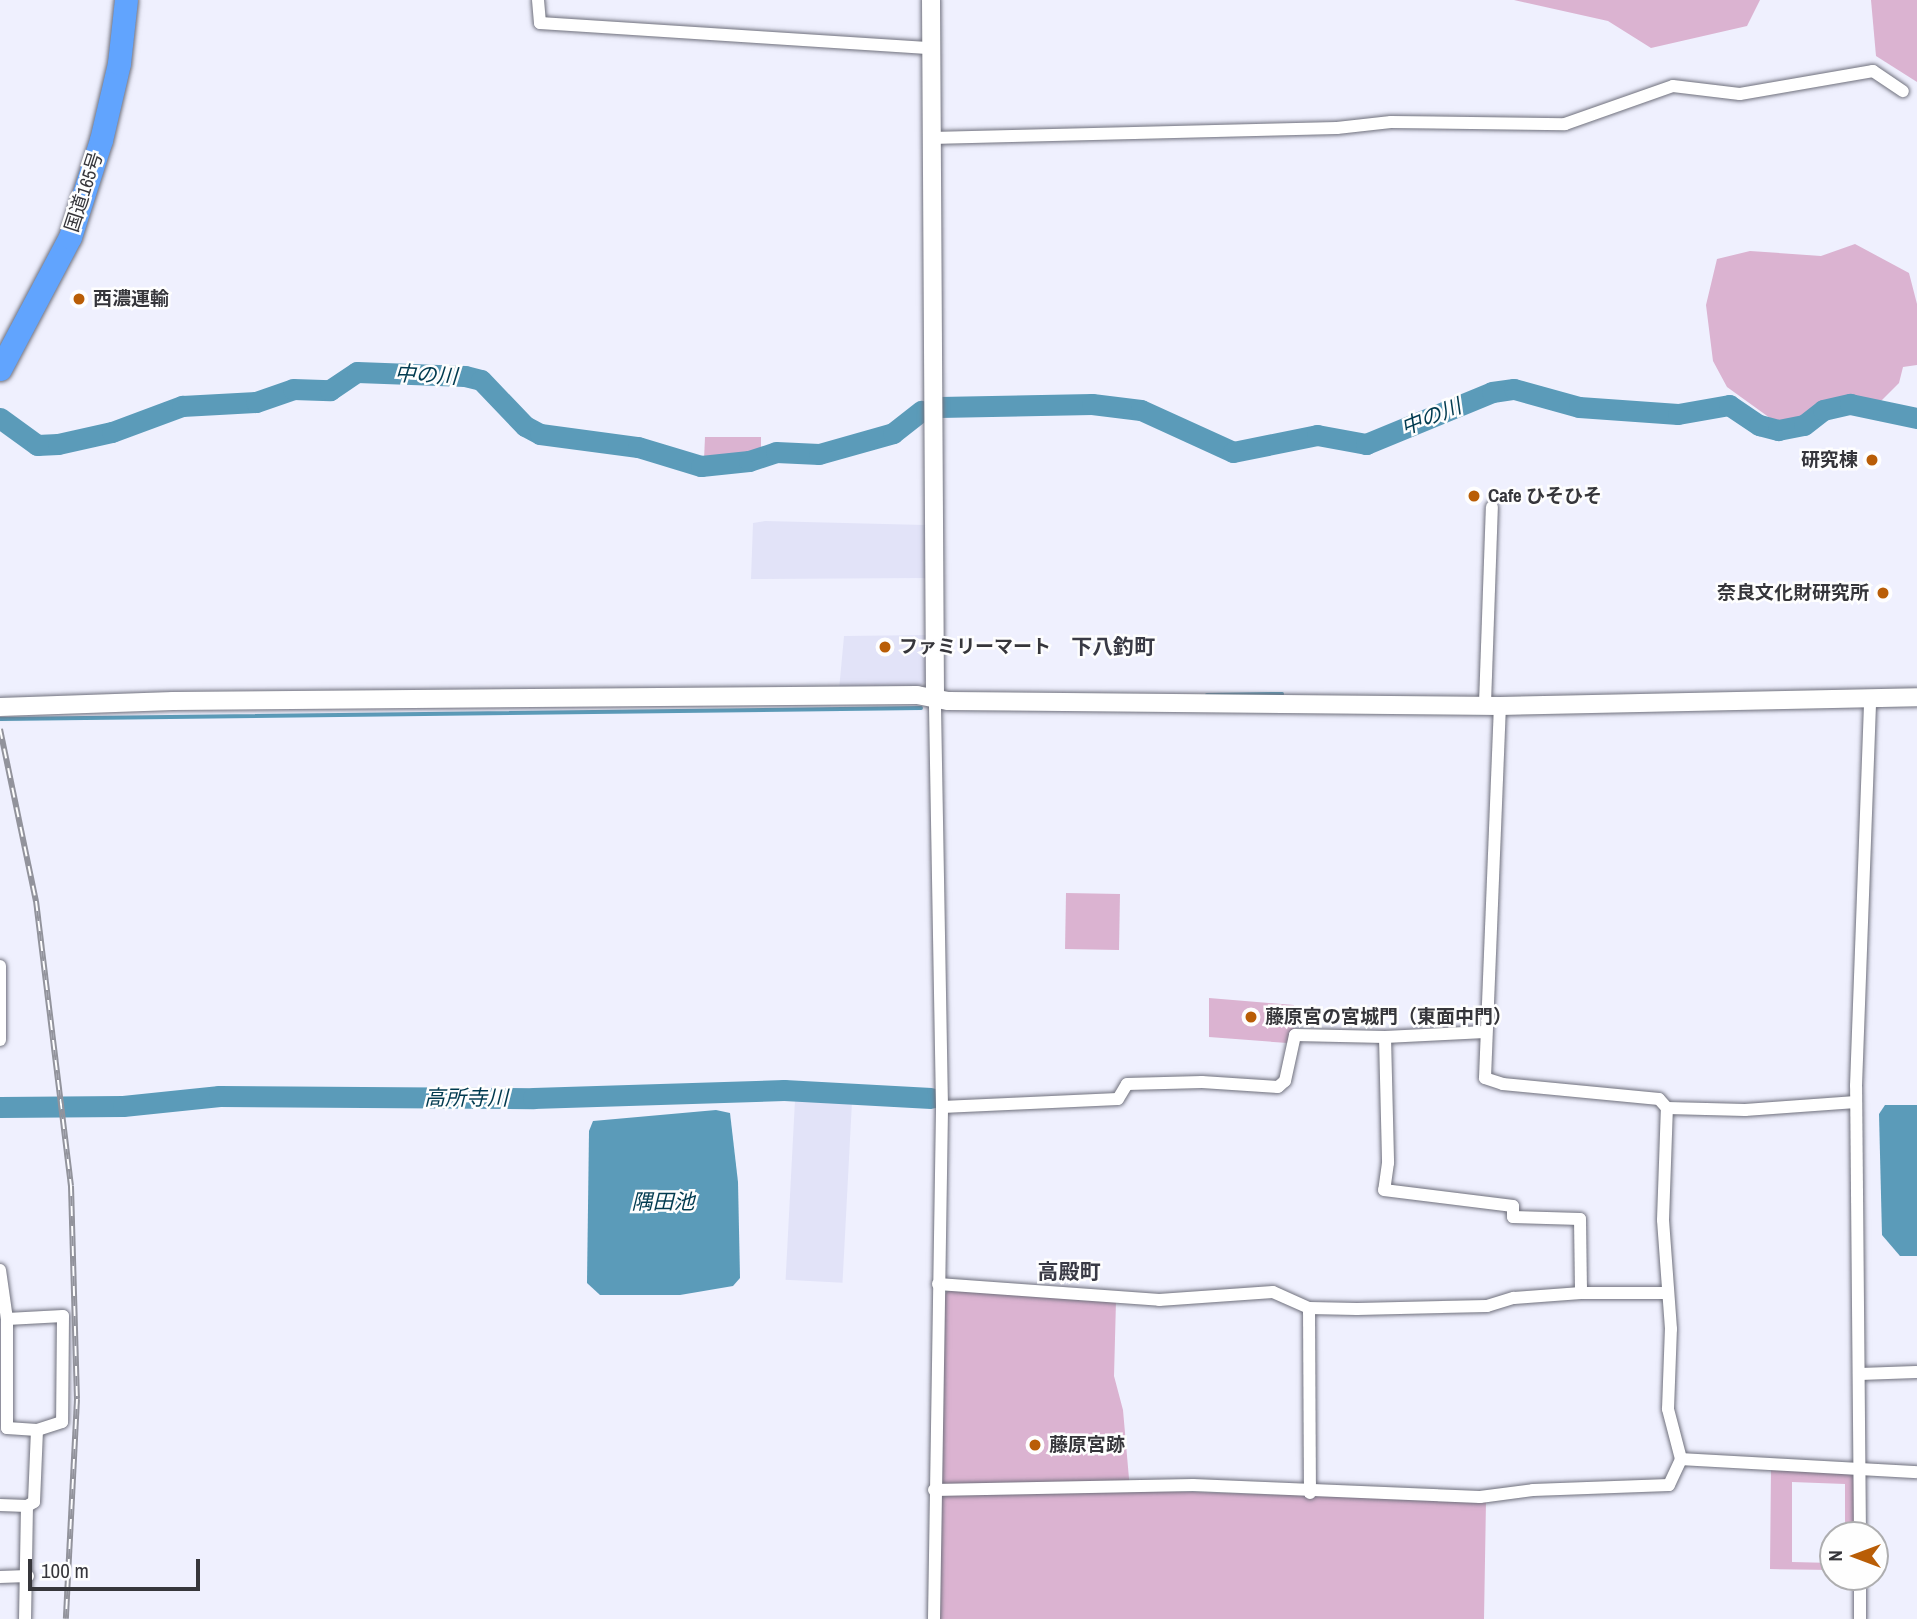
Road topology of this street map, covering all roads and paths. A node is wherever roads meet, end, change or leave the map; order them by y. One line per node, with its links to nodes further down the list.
1 (126, 0): 7 (highway, 国道165号)
2 (538, 0): 4 (street)
3 (930, 0): 4 (street)
4 (931, 48): 6 (street)
5 (1903, 91): 6 (street)
6 (931, 138): 11 (street)
7 (0, 369)
8 (1492, 507): 12 (street)
9 (1917, 697): 10 (street)
10 (1870, 698): 12 (street); 18 (street)
11 (935, 699): 12 (street); 13 (street); 19 (street)
12 (1492, 705): 15 (street)
13 (0, 707)
14 (0, 966): 17 (street)
15 (1485, 1032): 16 (street); 20 (street)
16 (1385, 1037): 19 (street); 23 (street)
17 (0, 1040)
18 (1856, 1102): 20 (street); 28 (street)
19 (942, 1107): 22 (street)
20 (1667, 1108): 24 (street)
21 (0, 1270): 26 (street)
22 (938, 1284): 25 (street); 33 (street)
23 (1581, 1293): 24 (street); 25 (street)
24 (1666, 1293): 30 (street)
25 (1309, 1308): 34 (street)
26 (7, 1320): 29 (street); 29 (street)
27 (1917, 1372): 28 (street)
28 (1859, 1374): 31 (street)
29 (37, 1430): 36 (street)
30 (1681, 1459): 31 (street); 34 (street)
31 (1860, 1471): 32 (street); 37 (street)
32 (1917, 1472)
33 (934, 1490): 34 (street); 42 (street)
34 (1310, 1493)
35 (0, 1505): 36 (street)
36 (27, 1506): 38 (street)
37 (1860, 1521)
38 (28, 1576): 39 (street); 41 (street)
39 (0, 1577)
40 (1860, 1591): 43 (street)
41 (25, 1619)
42 (934, 1619)
43 (1860, 1619)

